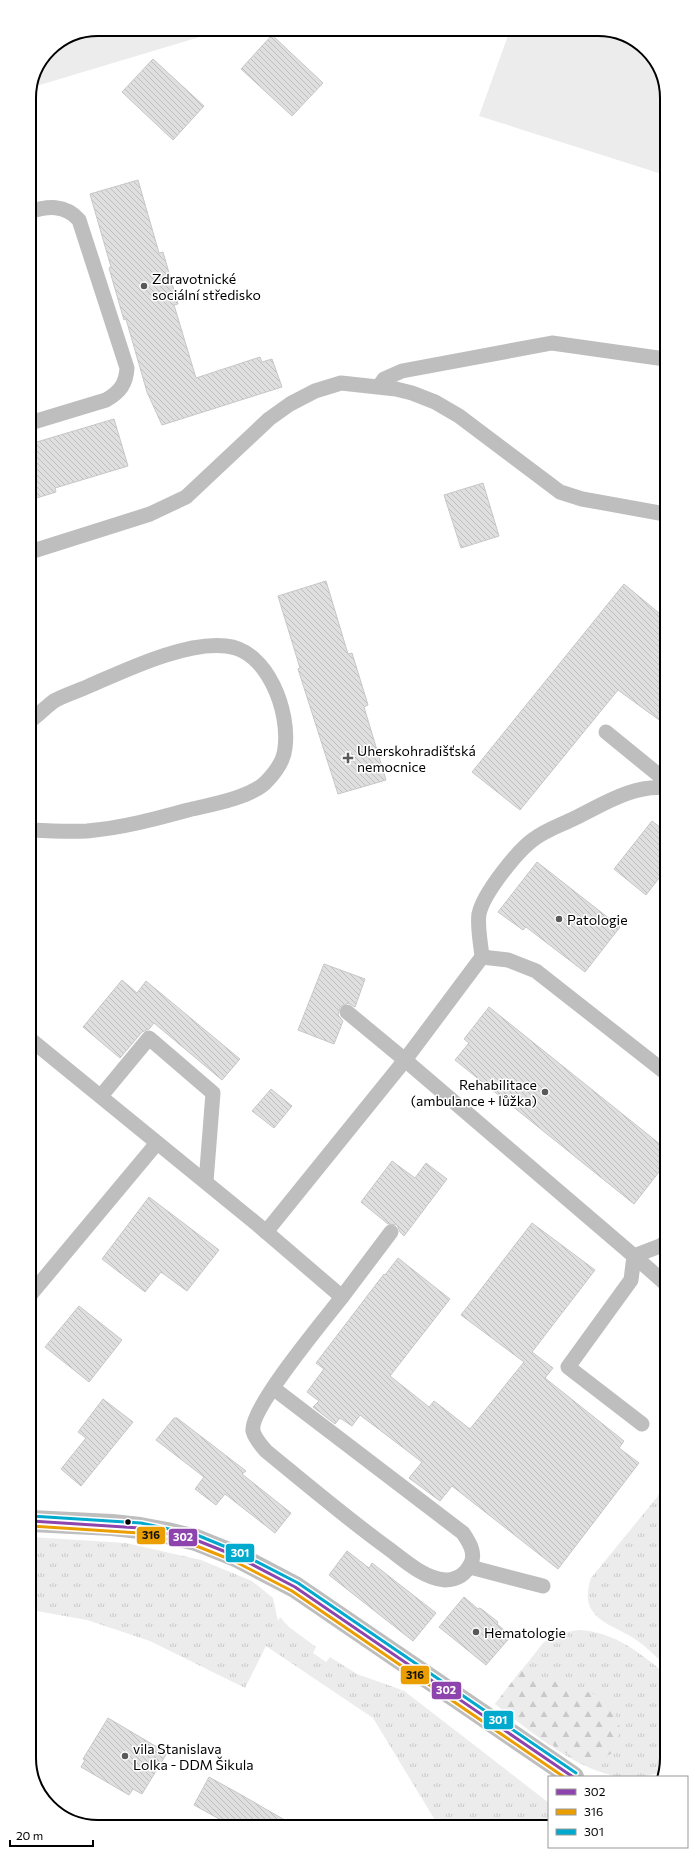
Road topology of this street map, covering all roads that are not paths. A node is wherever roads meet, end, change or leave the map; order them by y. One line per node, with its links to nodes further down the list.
1 (36, 210): 4 (lane)
2 (660, 358): 3 (lane)
3 (379, 386): 5 (lane); 6 (lane)
4 (36, 421)
5 (660, 513)
6 (36, 550)
7 (36, 716): 11 (lane)
8 (606, 732): 9 (lane)
9 (660, 776)
10 (660, 788): 12 (lane)
11 (36, 830)
12 (482, 957): 15 (lane); 16 (lane)
13 (347, 1012): 15 (lane)
14 (36, 1044): 17 (lane)
15 (405, 1060): 20 (lane); 23 (lane)
16 (660, 1068)
17 (101, 1096): 18 (lane); 19 (lane)
18 (157, 1143): 19 (lane); 25 (lane)
19 (206, 1182): 20 (lane)
20 (266, 1232): 26 (lane)
21 (391, 1232): 26 (lane)
22 (660, 1246): 23 (lane)
23 (634, 1256): 24 (lane); 28 (lane)
24 (660, 1279)
25 (36, 1288)
26 (342, 1297): 27 (lane)
27 (273, 1388): 30 (lane); 30 (lane)
28 (642, 1424)
29 (36, 1521): 32 (street)
30 (470, 1566): 31 (lane)
31 (543, 1586)
32 (572, 1776)

